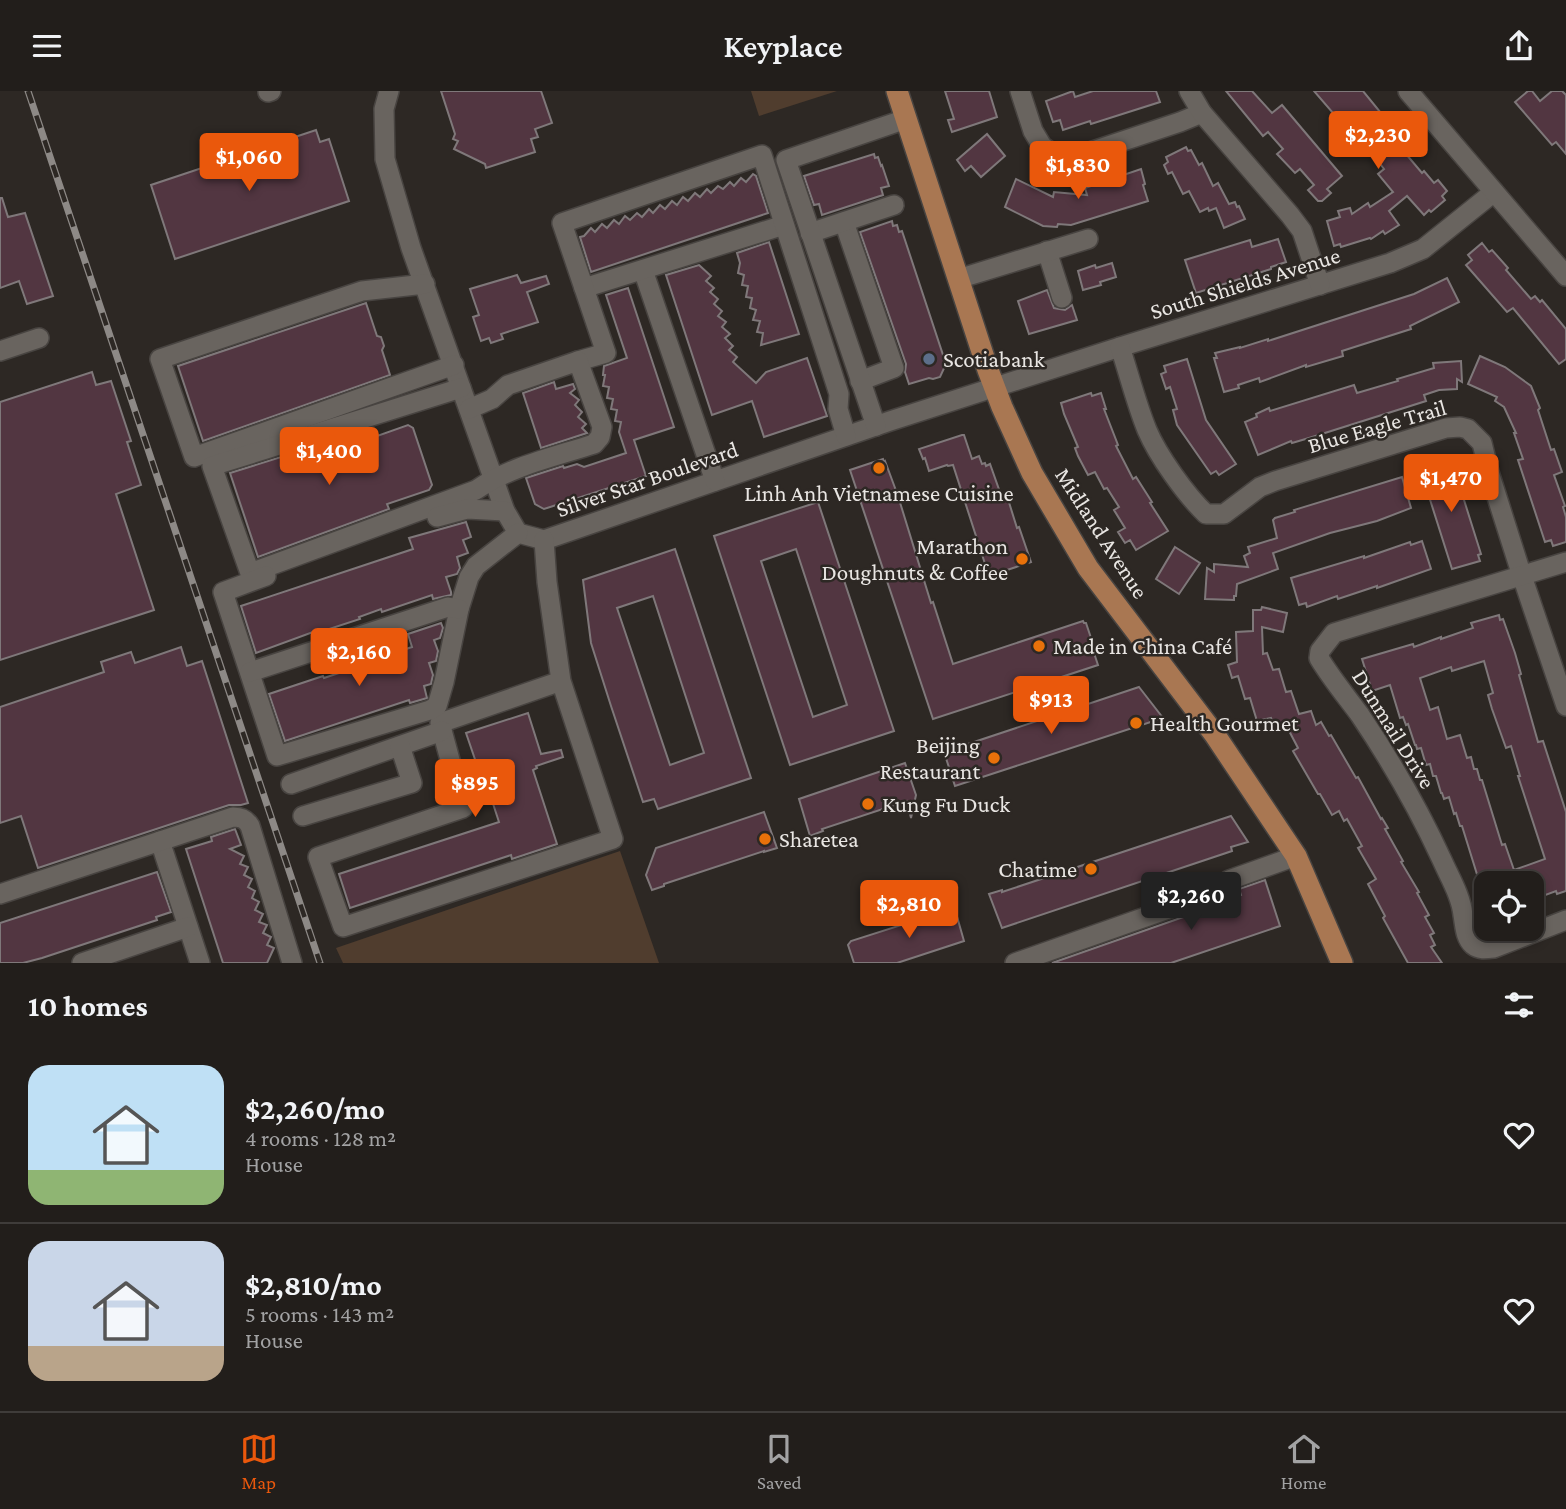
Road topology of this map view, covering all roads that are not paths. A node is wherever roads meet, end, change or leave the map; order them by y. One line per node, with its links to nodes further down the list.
1 (389, 91): 18 (street)
2 (897, 91): 7 (main road, Midland Avenue)
3 (1020, 91): 6 (street)
4 (1189, 91): 6 (street)
5 (1408, 91): 8 (street)
6 (1202, 113): 19 (street)
7 (906, 119): 12 (street); 17 (main road, Midland Avenue)
8 (1494, 192): 16 (street); 19 (street, South Shields Avenue)
9 (894, 205): 10 (street)
10 (844, 222): 12 (street); 27 (street)
11 (785, 225): 15 (street); 20 (street); 32 (street)
12 (810, 233): 27 (street)
13 (1088, 239): 14 (street)
14 (1047, 251): 17 (street); 21 (street)
15 (643, 270): 20 (street); 34 (street)
16 (1566, 276)
17 (958, 279): 29 (main road, Midland Avenue)
18 (425, 284): 26 (street); 26 (street)
19 (1320, 285): 23 (street, South Shields Avenue)
20 (584, 288): 25 (street)
21 (1062, 298)
22 (39, 338): 24 (street)
23 (1120, 347): 29 (street, South Shields Avenue); 39 (street, Blue Eagle Trail)
24 (0, 351)
25 (578, 361): 30 (street); 33 (street)
26 (454, 365): 28 (street)
27 (860, 381): 31 (street)
28 (461, 388): 30 (street); 33 (street)
29 (995, 388): 31 (street, Silver Star Boulevard); 49 (main road, Midland Avenue)
30 (469, 409): 33 (street)
31 (876, 426): 32 (street, Silver Star Boulevard)
32 (846, 436): 34 (street, Silver Star Boulevard)
33 (494, 478): 35 (street)
34 (715, 481): 37 (street, Silver Star Boulevard)
35 (505, 511): 36 (street); 41 (street)
36 (518, 533): 37 (street, Silver Star Boulevard); 40 (street)
37 (544, 540): 42 (street)
38 (1566, 562): 39 (street)
39 (1522, 576): 43 (street, Blue Eagle Trail); 51 (street, Dunmail Drive)
40 (459, 609): 41 (street); 41 (street)
41 (250, 672)
42 (561, 681): 44 (street); 44 (street)
43 (1566, 706)
44 (442, 731): 45 (street)
45 (401, 746): 46 (street); 47 (street)
46 (291, 784)
47 (303, 816)
48 (160, 841): 50 (street); 52 (street); 55 (street)
49 (1296, 856): 56 (street); 57 (main road, Midland Avenue)
50 (0, 894)
51 (1566, 920)
52 (188, 927): 53 (street); 54 (street)
53 (82, 963)
54 (200, 963)
55 (292, 963)
56 (1016, 963)
57 (1342, 963)

